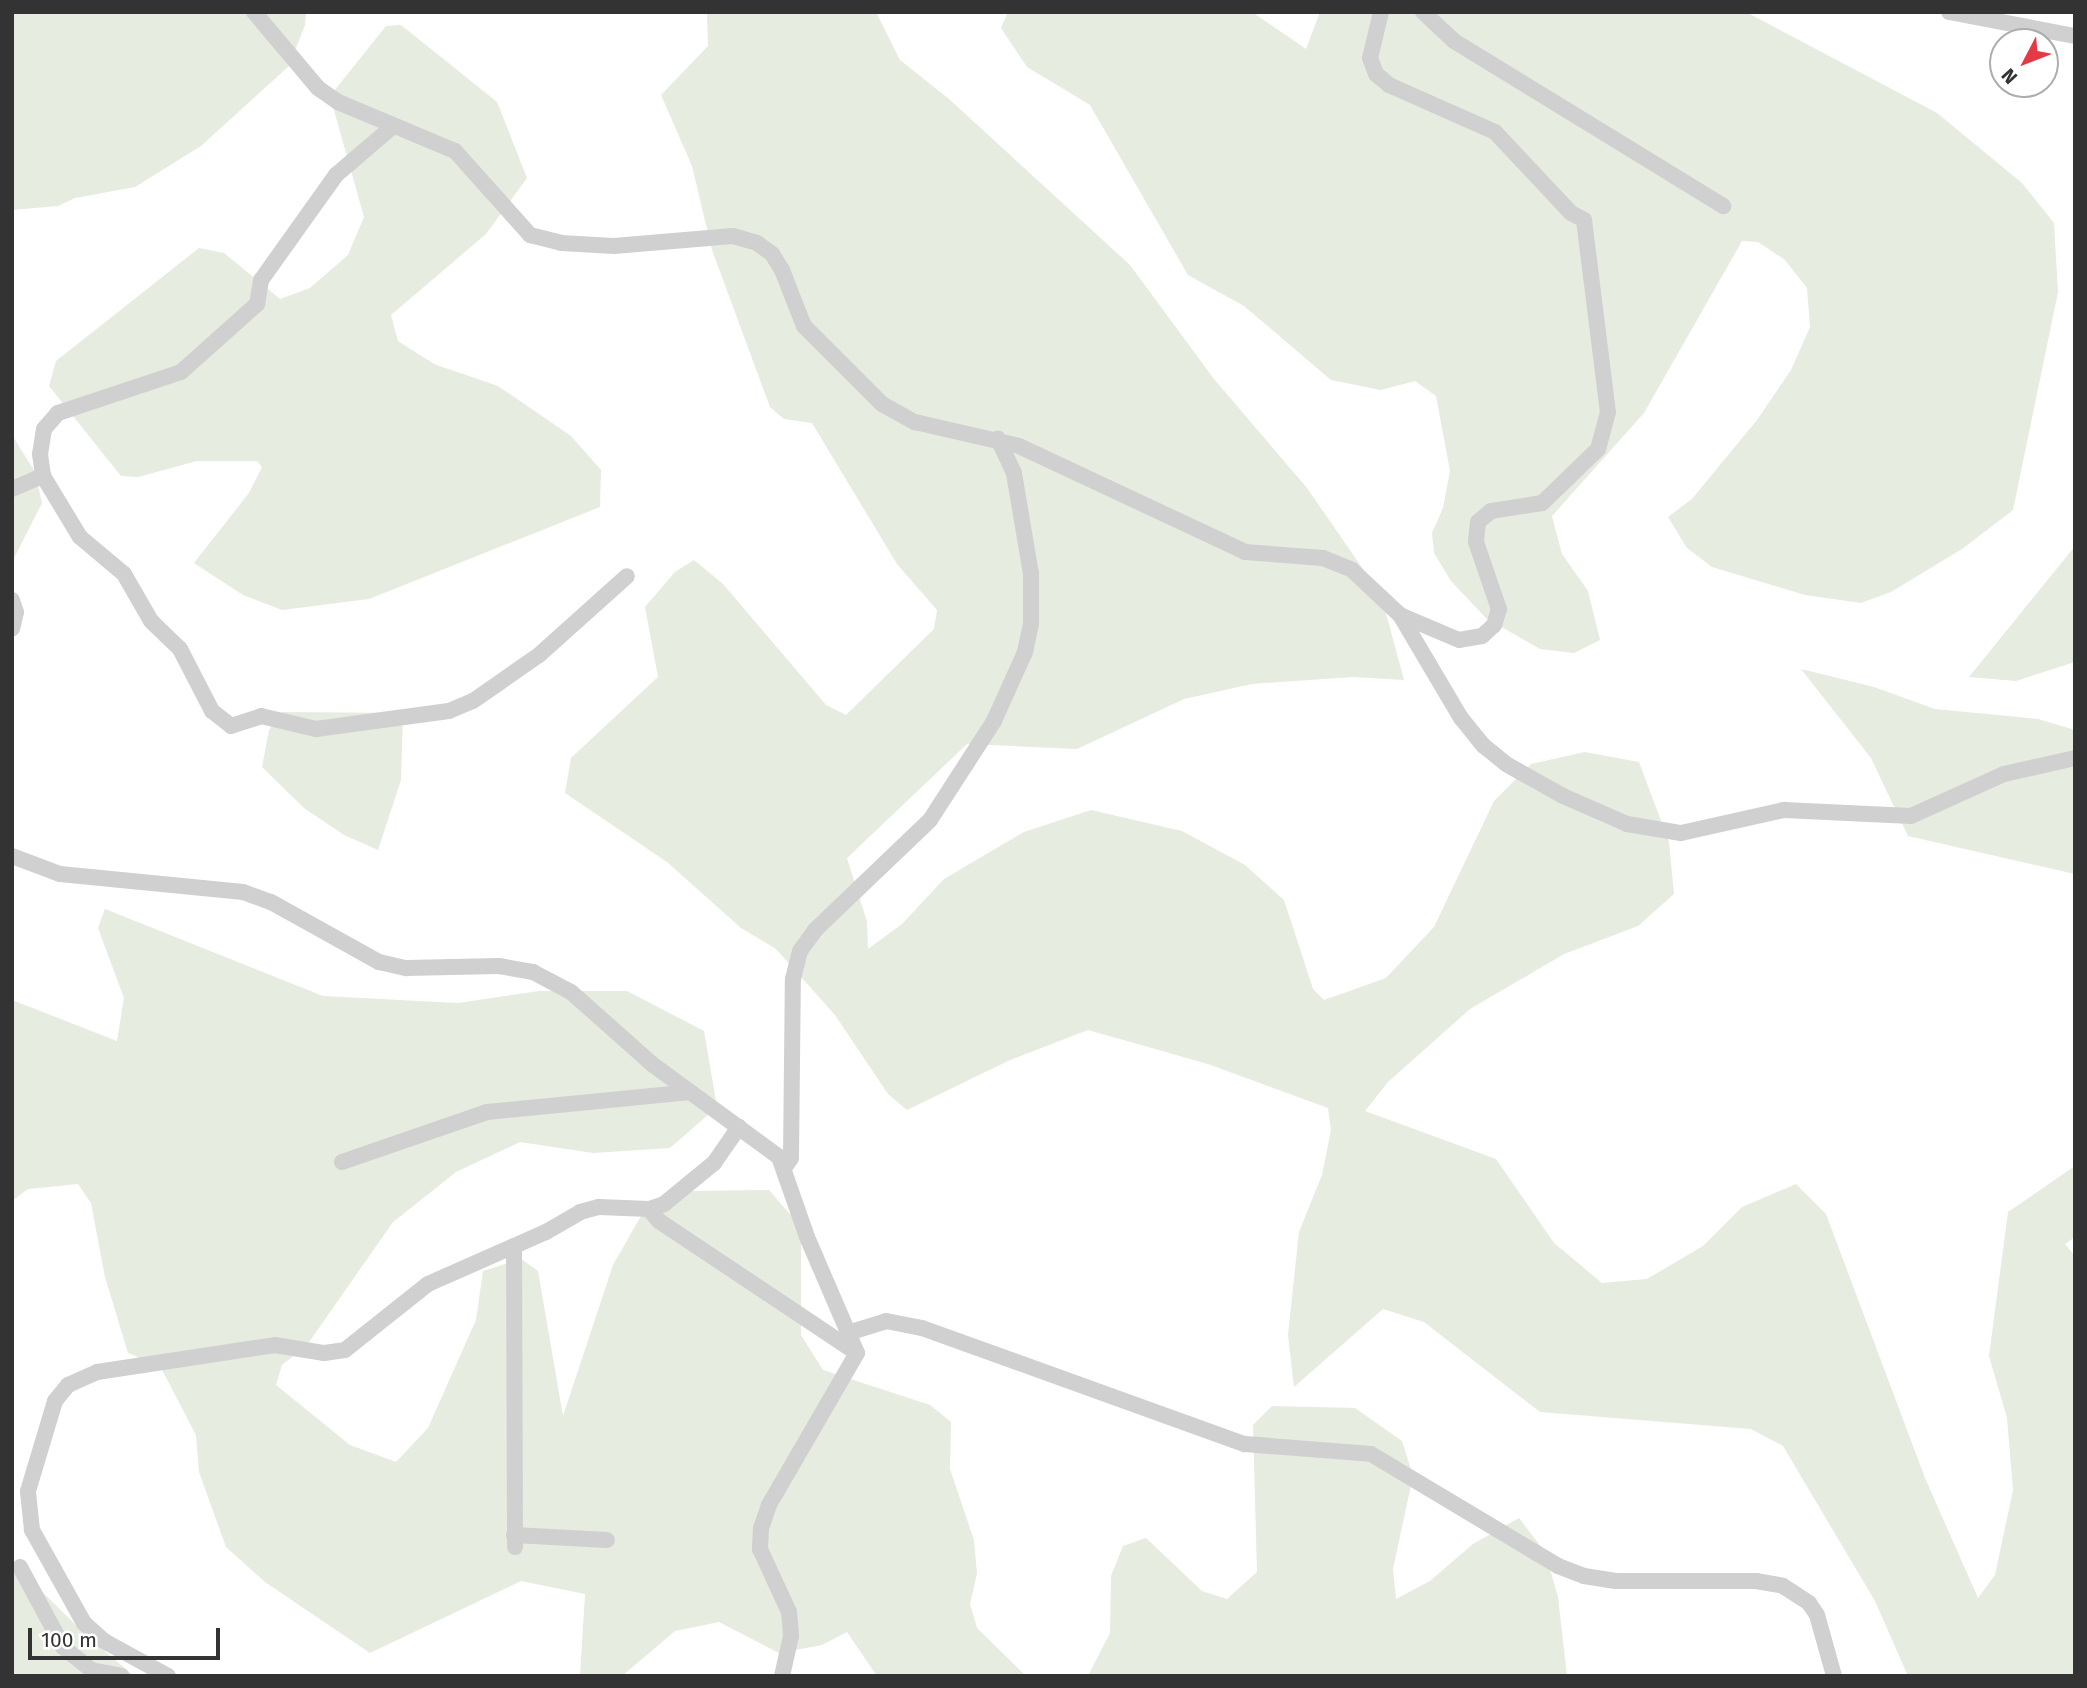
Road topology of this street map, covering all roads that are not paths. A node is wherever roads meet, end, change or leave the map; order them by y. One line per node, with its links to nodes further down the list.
1 (254, 12): 6 (street)
2 (1381, 12): 13 (street)
3 (1423, 12): 7 (street)
4 (1949, 12): 5 (street)
5 (2075, 36)
6 (393, 127): 8 (street); 9 (street)
7 (1723, 205)
8 (998, 439): 13 (street); 20 (street)
9 (43, 476): 10 (street); 11 (street)
10 (12, 489)
11 (627, 576)
12 (12, 600): 14 (street)
13 (1400, 615): 15 (street)
14 (12, 629)
15 (2075, 758)
16 (12, 856): 17 (street)
17 (690, 1091): 18 (street); 19 (street)
18 (739, 1127): 20 (street); 21 (street)
19 (342, 1163)
20 (785, 1167): 23 (street)
21 (649, 1209): 22 (street); 24 (street)
22 (514, 1246): 25 (street); 28 (street)
23 (851, 1332): 24 (street); 30 (street)
24 (857, 1353): 29 (street)
25 (607, 1540)
26 (20, 1567): 27 (street)
27 (121, 1676)
28 (168, 1676)
29 (782, 1676)
30 (1834, 1676)

